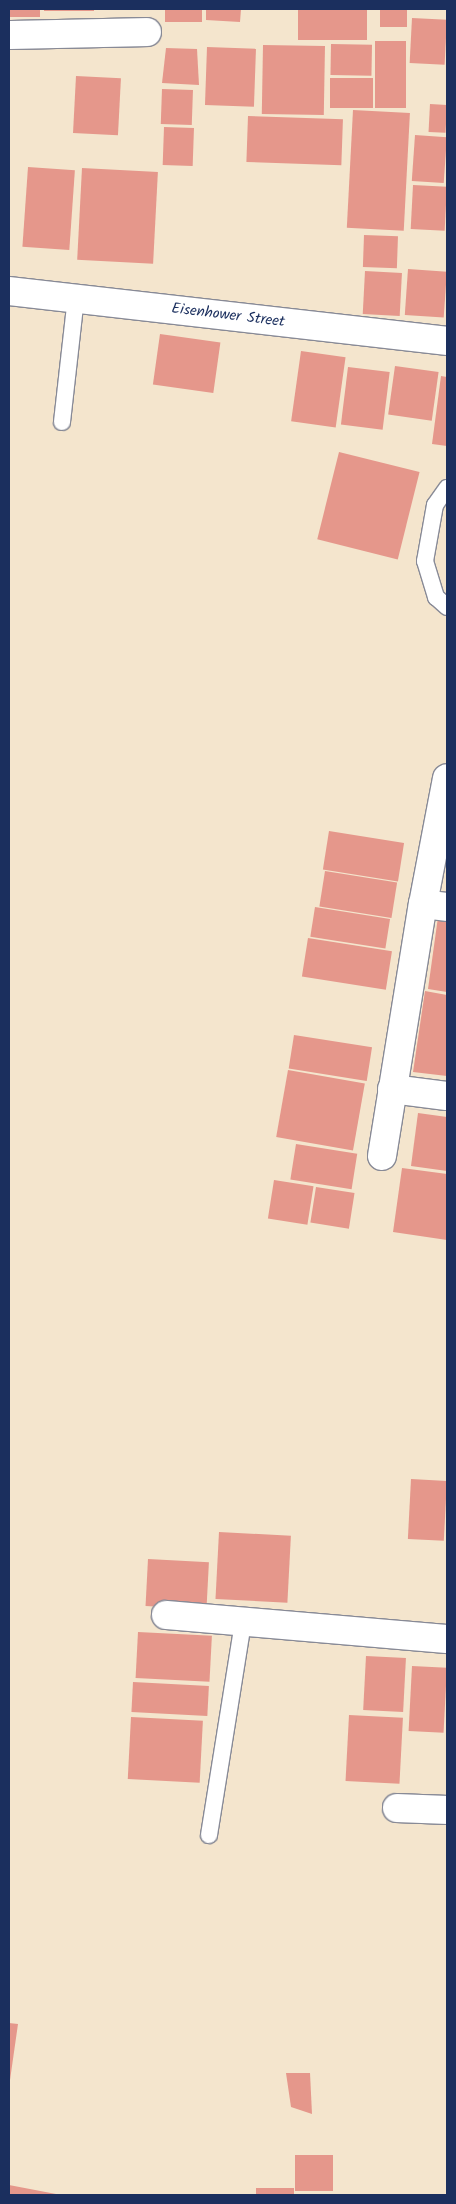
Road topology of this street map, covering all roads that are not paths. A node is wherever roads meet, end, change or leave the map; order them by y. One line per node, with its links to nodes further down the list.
1 (147, 32): 2 (street)
2 (9, 35)
3 (9, 291): 4 (street, Eisenhower Street)
4 (76, 298): 5 (street, Eisenhower Street); 6 (lane)
5 (447, 341)
6 (62, 422)
7 (447, 488): 8 (lane)
8 (447, 607)
9 (447, 778): 10 (street)
10 (435, 905): 11 (street)
11 (392, 1088): 12 (street); 13 (street)
12 (447, 1096)
13 (382, 1156)
14 (166, 1615): 15 (street)
15 (243, 1622): 16 (street); 19 (lane)
16 (447, 1639)
17 (397, 1808): 18 (street)
18 (447, 1810)
19 (209, 1835)

